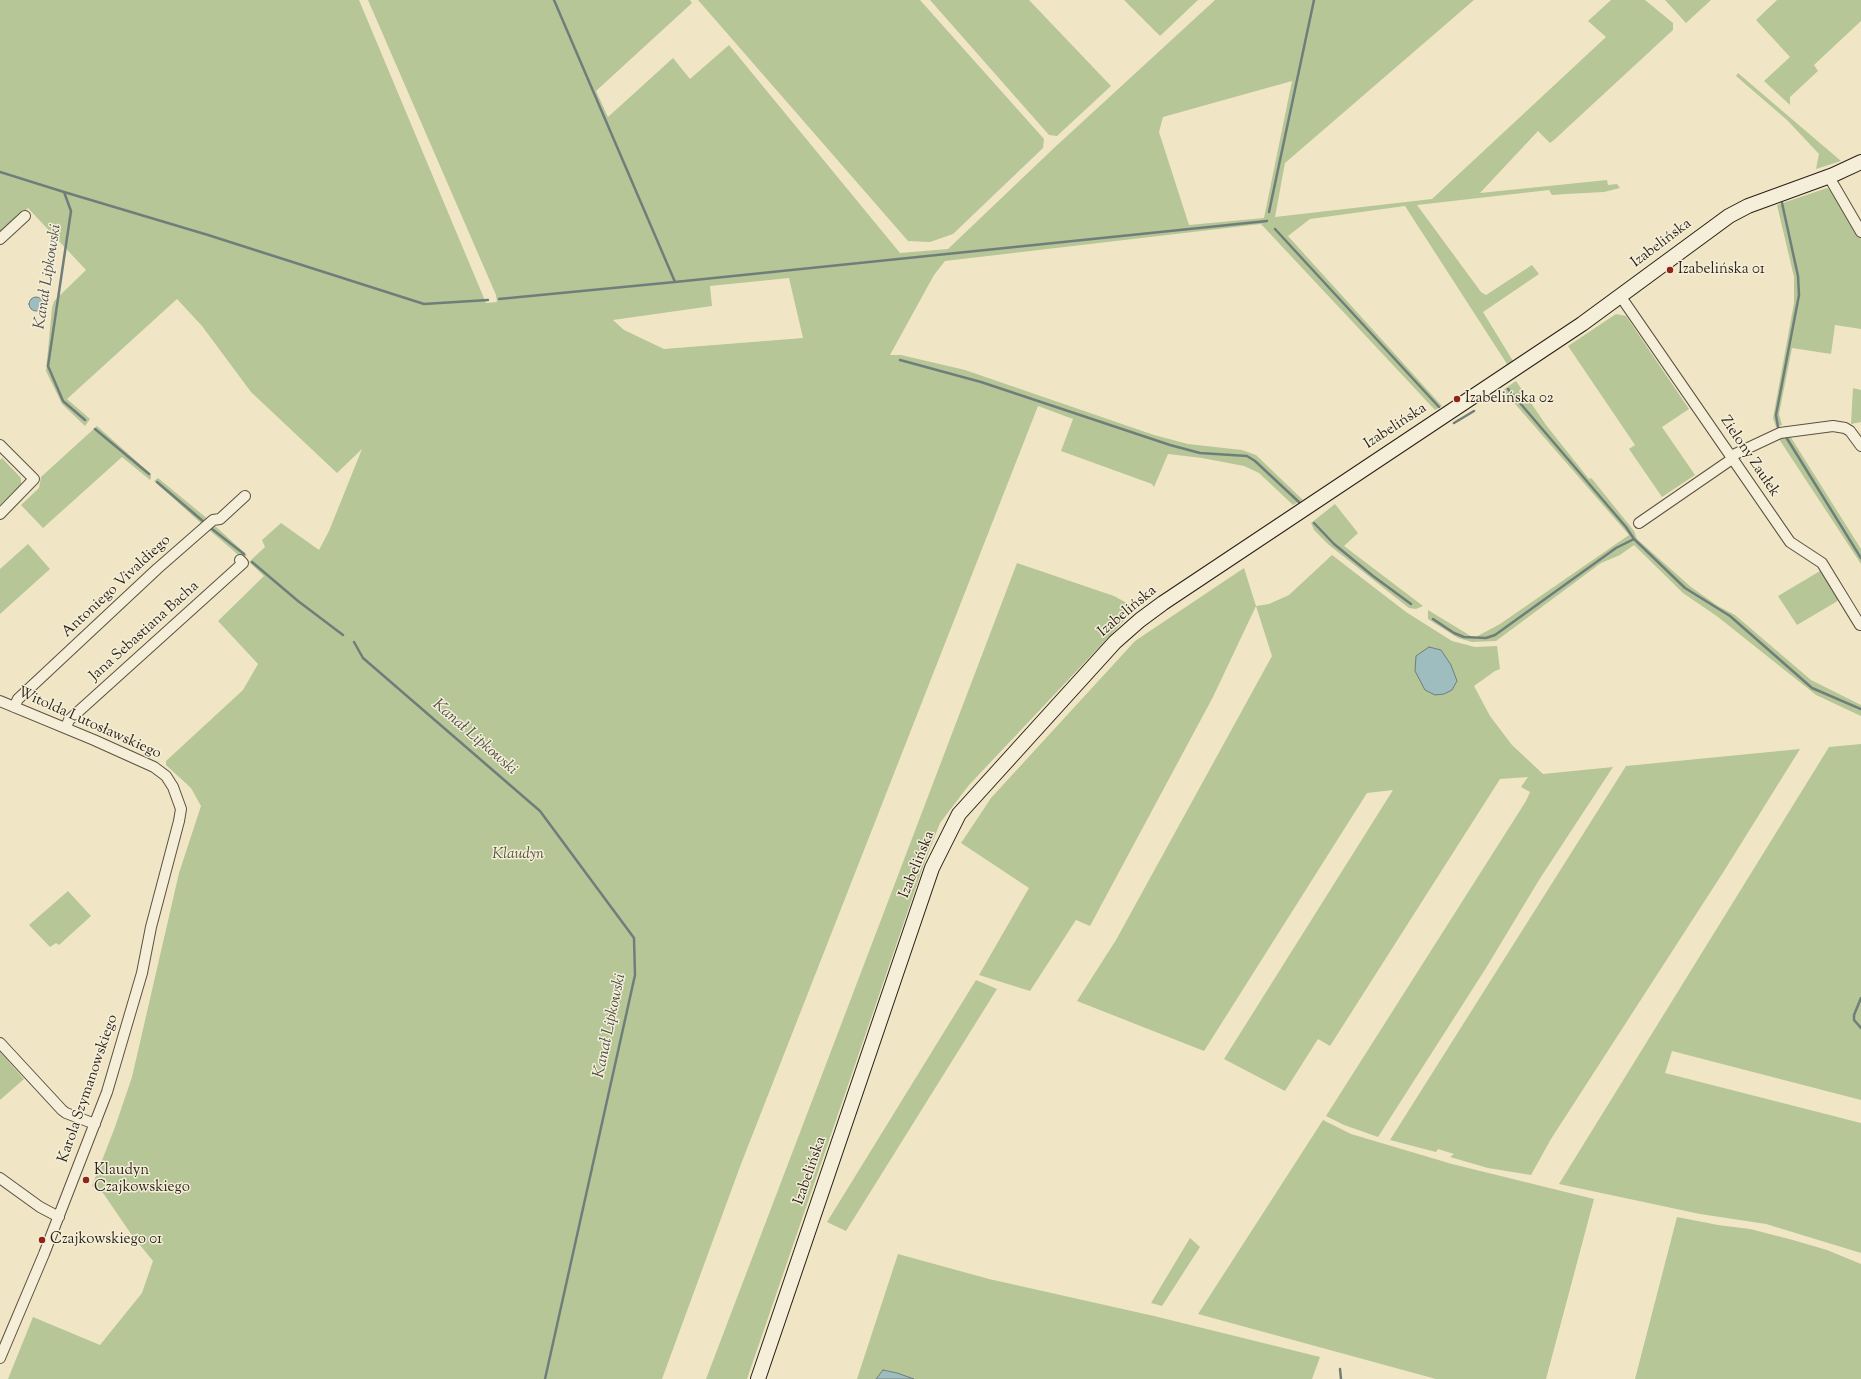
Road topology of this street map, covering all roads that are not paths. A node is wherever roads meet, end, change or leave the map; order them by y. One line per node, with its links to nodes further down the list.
1 (1861, 162): 2 (street, Izabelińska)
2 (1829, 177): 4 (street); 6 (street, Izabelińska)
3 (25, 216): 5 (street)
4 (1861, 232)
5 (0, 239)
6 (1621, 296): 9 (street, Zielony Zaułek); 24 (street, Izabelińska)
7 (0, 444): 11 (street)
8 (1861, 446): 9 (street)
9 (1731, 458): 12 (street); 14 (street, Zielony Zaułek)
10 (245, 496): 16 (street, Antoniego Vivaldiego)
11 (0, 514)
12 (1639, 523)
13 (240, 560): 17 (street, Jana Sebastiana Bacha)
14 (1860, 625)
15 (0, 701): 16 (street, Witolda Lutosławskiego)
16 (14, 707): 17 (street, Witolda Lutosławskiego)
17 (66, 727): 18 (street, Witolda Lutosławskiego)
18 (179, 820): 20 (street, Karola Szymanowskiego)
19 (0, 1043): 20 (street)
20 (94, 1124): 22 (street, Karola Szymanowskiego)
21 (0, 1178): 22 (street)
22 (58, 1217): 23 (street, Karola Szymanowskiego)
23 (0, 1358)
24 (758, 1379)

